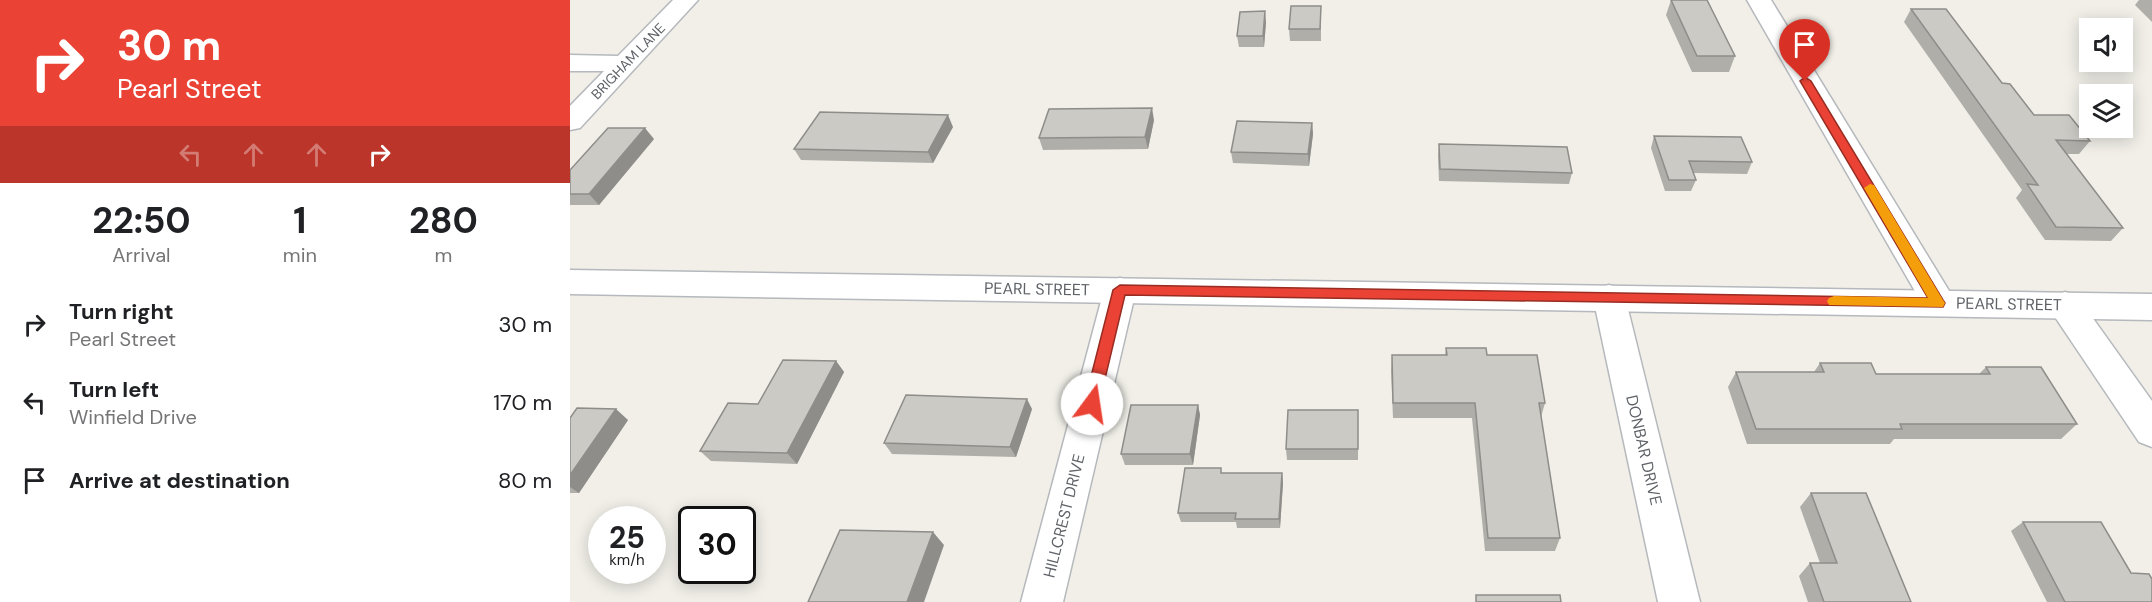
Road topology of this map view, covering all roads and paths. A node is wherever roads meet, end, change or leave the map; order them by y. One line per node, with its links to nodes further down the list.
1 (686, 0): 4 (street, BRIGHAM LANE)
2 (1759, 0): 9 (street)
3 (570, 63): 4 (street)
4 (627, 63): 5 (street, BRIGHAM LANE)
5 (570, 122)
6 (570, 282): 7 (street, PEARL STREET)
7 (1120, 290): 8 (street, PEARL STREET); 13 (street, HILLCREST DRIVE)
8 (1609, 297): 9 (street, PEARL STREET); 14 (street, DONBAR DRIVE)
9 (1939, 303): 10 (street, PEARL STREET)
10 (2065, 305): 11 (street, PEARL STREET); 12 (street)
11 (2152, 307)
12 (2152, 431)
13 (1042, 602)
14 (1679, 602)

